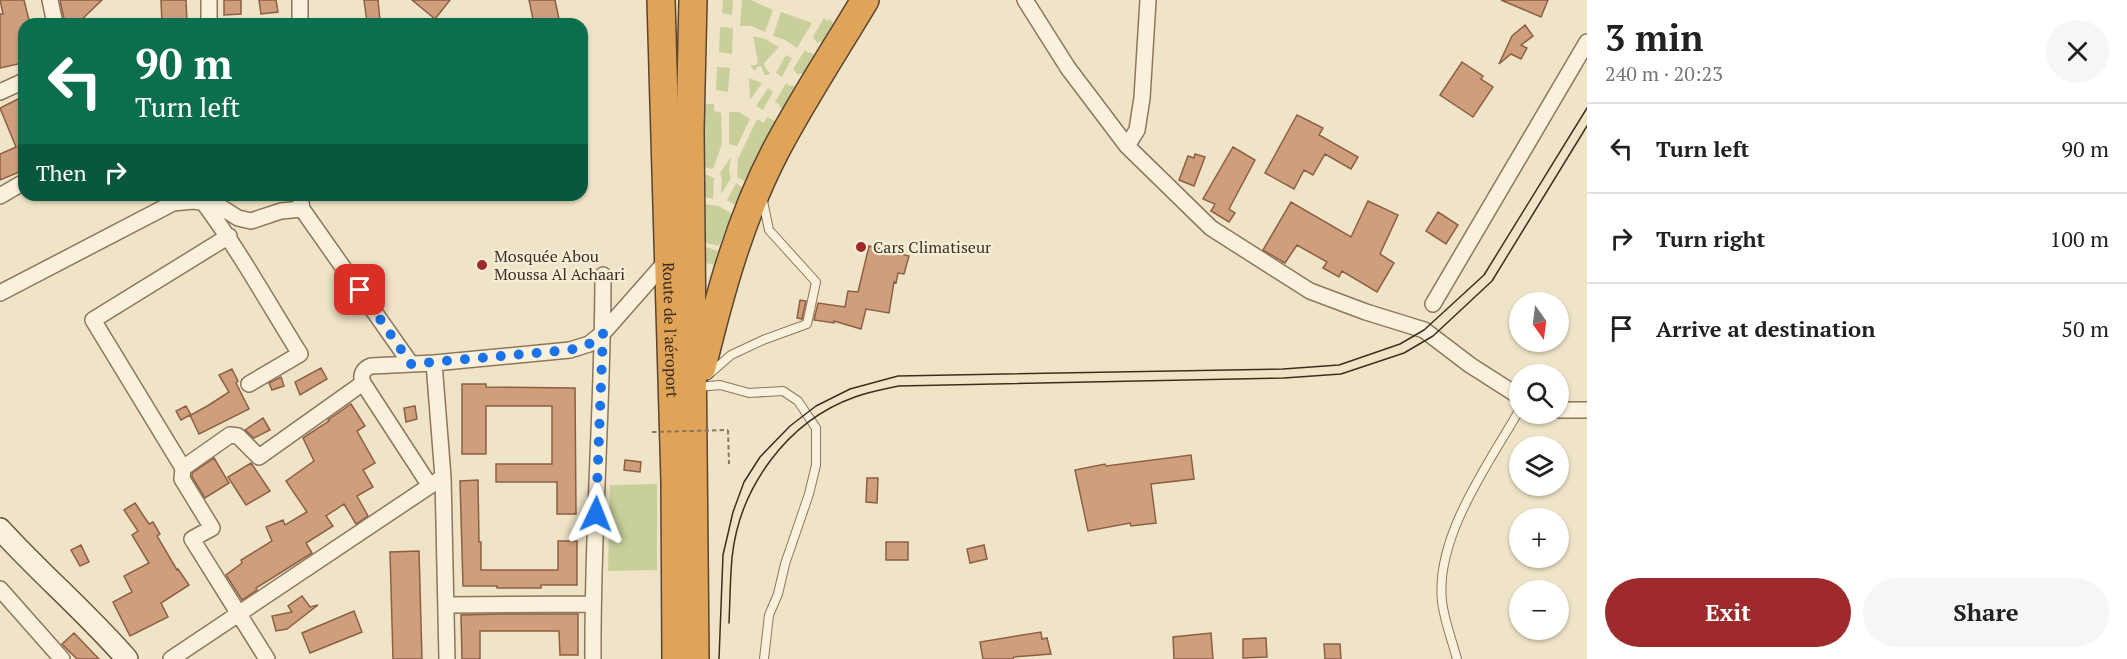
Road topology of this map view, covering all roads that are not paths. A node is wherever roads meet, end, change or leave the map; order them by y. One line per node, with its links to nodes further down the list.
1 (50, 0): 9 (street)
2 (210, 0): 10 (street)
3 (300, 0): 11 (street)
4 (663, 0): 24 (highway, Route de l'aéroport)
5 (693, 0): 33 (highway)
6 (865, 0): 16 (highway)
7 (1025, 0): 15 (street)
8 (1148, 0): 15 (street)
9 (54, 18)
10 (209, 18)
11 (300, 18)
12 (1587, 42): 27 (street)
13 (18, 84): 14 (street)
14 (0, 92)
15 (1127, 146): 34 (street)
16 (762, 182): 33 (highway); 33 (lane)
17 (18, 186): 18 (street)
18 (0, 196)
19 (183, 201): 26 (street)
20 (204, 201): 23 (street)
21 (208, 201): 22 (street)
22 (301, 202): 30 (street)
23 (229, 236): 32 (street); 38 (street)
24 (669, 258): 28 (street); 52 (highway, Route de l'aéroport)
25 (603, 275): 28 (street)
26 (0, 293)
27 (1433, 304)
28 (603, 333): 29 (street); 43 (street)
29 (434, 363): 30 (street); 39 (street)
30 (411, 364): 31 (street)
31 (363, 383): 38 (street); 40 (street)
32 (249, 384)
33 (693, 387): 53 (highway); 54 (lane)
34 (1509, 390)
35 (1569, 410): 36 (street)
36 (1587, 410)
37 (1511, 424): 55 (lane)
38 (183, 468): 45 (street)
39 (443, 477): 40 (street); 44 (street)
40 (430, 486): 45 (street)
41 (0, 529): 47 (street)
42 (0, 589): 46 (street)
43 (592, 604): 44 (street); 51 (street)
44 (446, 605): 50 (street)
45 (237, 614): 48 (street); 49 (street)
46 (62, 659)
47 (127, 659)
48 (171, 659)
49 (267, 659)
50 (447, 659)
51 (593, 659)
52 (676, 659)
53 (695, 659)
54 (764, 659)
55 (1456, 659)

